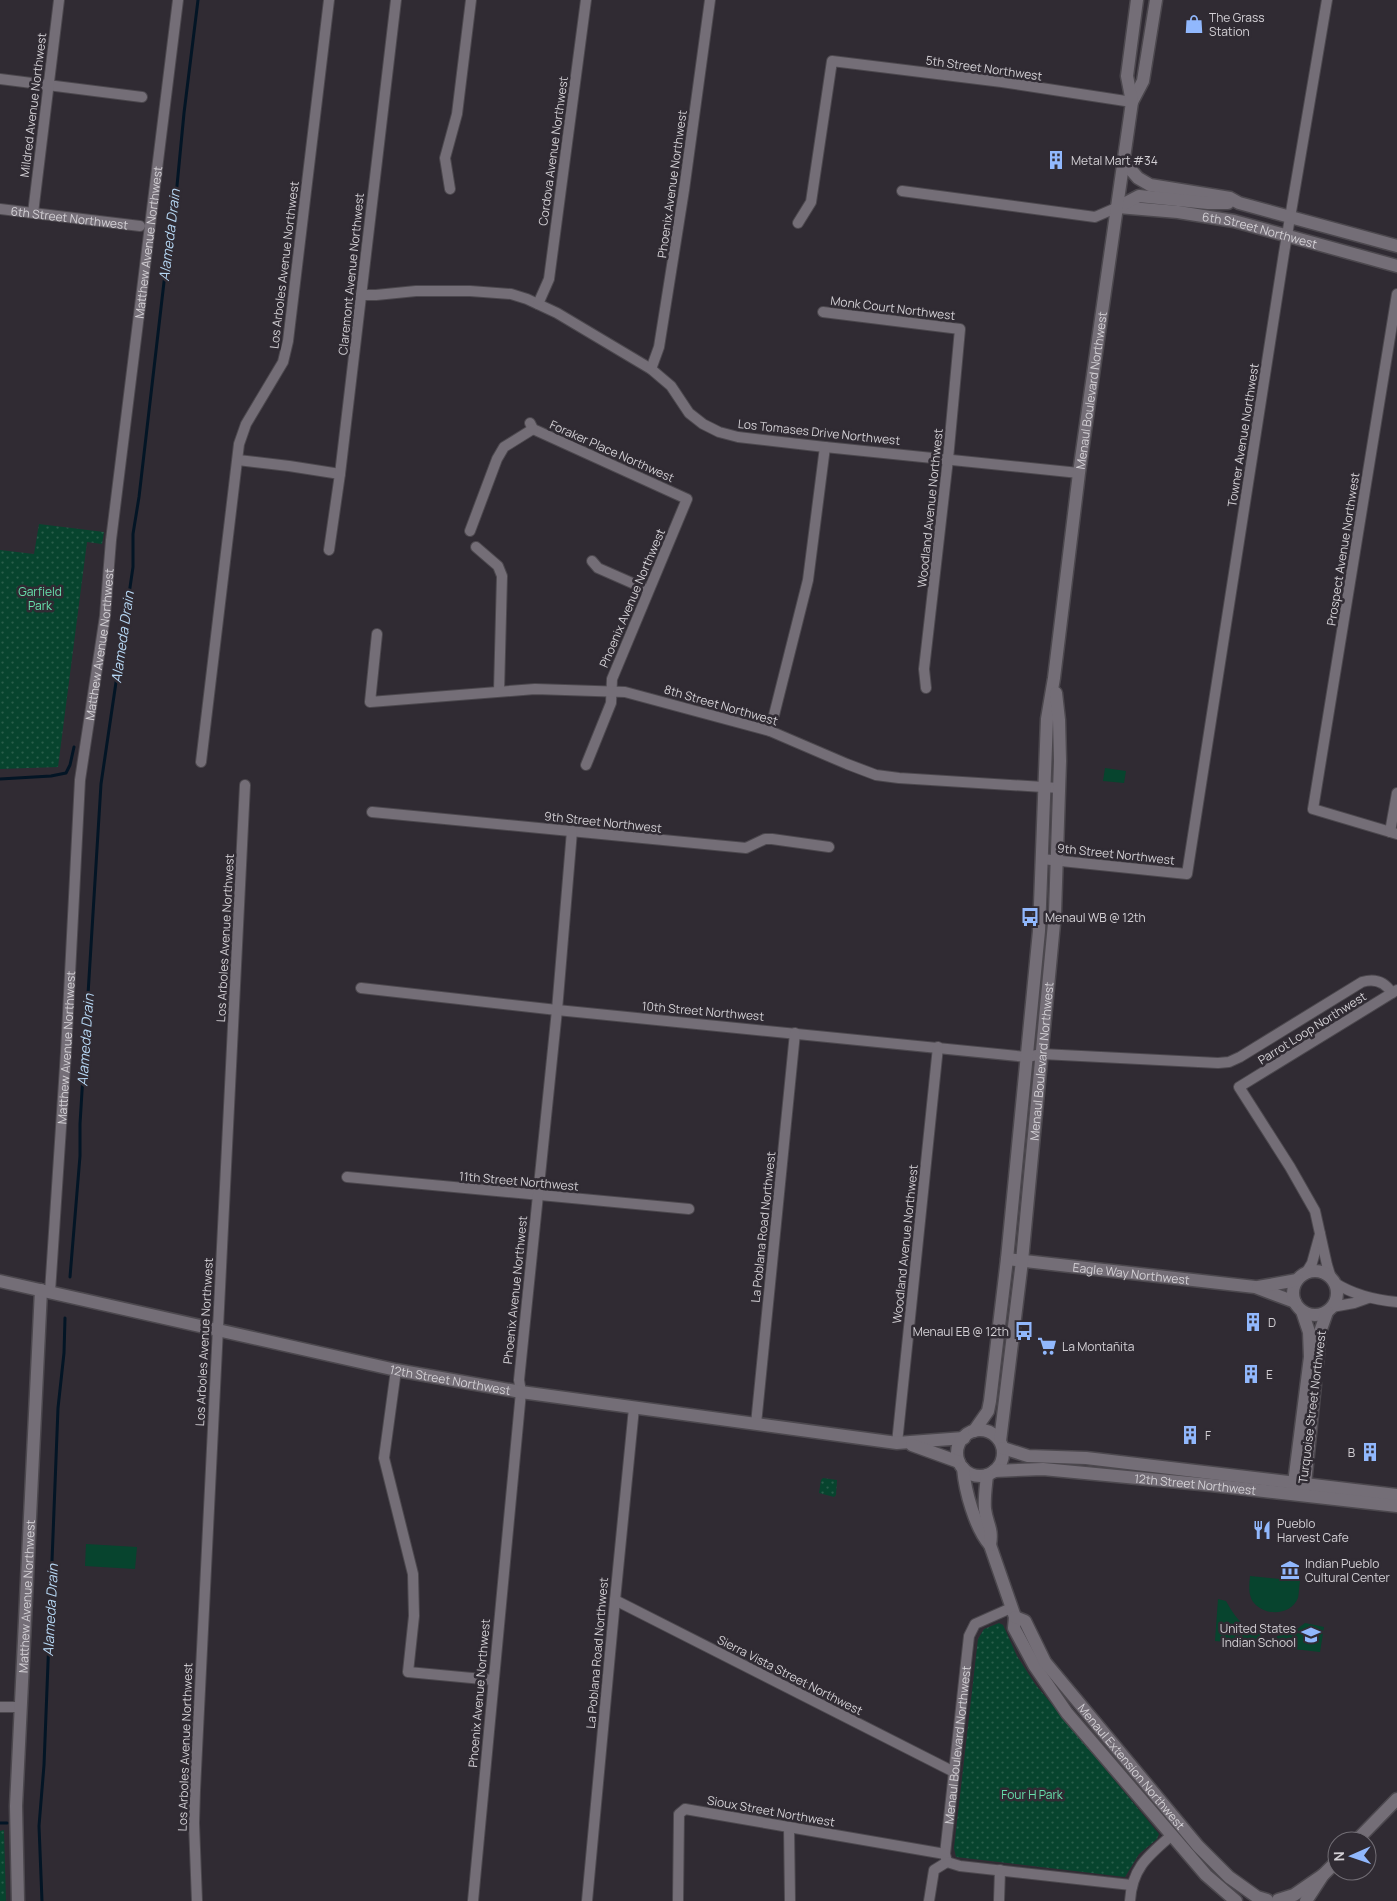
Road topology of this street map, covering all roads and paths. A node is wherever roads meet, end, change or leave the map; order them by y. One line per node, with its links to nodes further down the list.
1 (59, 0): 12 (street, Mildred Avenue Northwest)
2 (178, 0): 81 (street, Matthew Avenue Northwest)
3 (329, 0): 36 (street, Los Arboles Avenue Northwest)
4 (396, 0): 29 (street, Claremont Avenue Northwest)
5 (471, 0): 16 (street)
6 (586, 0): 30 (street, Cordova Avenue Northwest)
7 (710, 0): 33 (street, Phoenix Avenue Northwest)
8 (1137, 0): 14 (main road, Menaul Boulevard Northwest)
9 (1156, 0): 14 (main road, Menaul Boulevard Northwest)
10 (1327, 0): 22 (street, Towner Avenue Northwest)
11 (0, 79): 12 (street)
12 (48, 85): 13 (street); 21 (street, Mildred Avenue Northwest)
13 (142, 97)
14 (1132, 102): 15 (main road, Menaul Boulevard Northwest); 23 (street, 5th Street Northwest)
15 (1124, 162): 18 (main road, 6th Street Northwest); 19 (main road, Menaul Boulevard Northwest)
16 (450, 189)
17 (902, 191): 19 (street, 6th Street Northwest)
18 (1239, 203): 19 (main road, 6th Street Northwest); 22 (main road, 6th Street Northwest)
19 (1118, 207): 25 (main road, 6th Street Northwest); 37 (main road, Menaul Boulevard Northwest)
20 (0, 209): 21 (street, 6th Street Northwest)
21 (32, 213): 24 (street, 6th Street Northwest)
22 (1291, 217): 25 (street, Towner Avenue Northwest); 26 (main road, 6th Street Northwest)
23 (798, 222)
24 (140, 226)
25 (1288, 236): 27 (main road, 6th Street Northwest); 63 (street, Towner Avenue Northwest)
26 (1397, 246)
27 (1397, 266)
28 (1397, 294): 59 (street, Prospect Avenue Northwest)
29 (362, 295): 30 (street, Los Tomases Drive Northwest); 38 (street, Claremont Avenue Northwest)
30 (538, 304): 33 (street, Los Tomases Drive Northwest)
31 (822, 312): 32 (street, Monk Court Northwest)
32 (960, 329): 35 (street, Woodland Avenue Northwest)
33 (650, 369): 34 (street, Los Tomases Drive Northwest)
34 (825, 447): 35 (street, Los Tomases Drive Northwest); 50 (street)
35 (948, 459): 37 (street, Los Tomases Drive Northwest); 47 (street, Woodland Avenue Northwest)
36 (238, 460): 38 (street); 51 (street, Los Arboles Avenue Northwest)
37 (1079, 473): 46 (main road, Menaul Boulevard Northwest)
38 (340, 474): 42 (street, Claremont Avenue Northwest)
39 (687, 499): 40 (street, Foraker Place Northwest); 44 (street, Phoenix Avenue Northwest)
40 (470, 531)
41 (476, 547): 48 (street)
42 (329, 550)
43 (592, 561): 44 (street)
44 (648, 590): 49 (street, Phoenix Avenue Northwest)
45 (377, 634): 48 (street, 8th Street Northwest)
46 (1054, 678): 54 (main road, Menaul Boulevard Northwest); 55 (main road, Menaul Boulevard Northwest)
47 (926, 688)
48 (499, 691): 49 (street, 8th Street Northwest)
49 (611, 691): 50 (street, 8th Street Northwest); 52 (street, Phoenix Avenue Northwest)
50 (770, 731): 54 (street, 8th Street Northwest)
51 (201, 762)
52 (586, 766)
53 (245, 785): 86 (street, Los Arboles Avenue Northwest)
54 (1045, 787): 55 (street, 8th Street Northwest); 61 (main road, Menaul Boulevard Northwest)
55 (1059, 788): 62 (main road, Menaul Boulevard Northwest)
56 (1397, 793): 59 (street)
57 (372, 812): 58 (street, 9th Street Northwest)
58 (572, 831): 60 (street, 9th Street Northwest); 66 (street, Phoenix Avenue Northwest)
59 (1394, 833)
60 (829, 847)
61 (1042, 859): 62 (street, 9th Street Northwest); 70 (main road, Menaul Boulevard Northwest)
62 (1058, 860): 63 (street, 9th Street Northwest); 69 (main road, Menaul Boulevard Northwest)
63 (1187, 874)
64 (361, 988): 66 (street, 10th Street Northwest)
65 (1395, 992): 69 (street, 10th Street Northwest); 74 (street, Parrot Loop Northwest)
66 (557, 1010): 67 (street, 10th Street Northwest); 72 (street, Phoenix Avenue Northwest)
67 (795, 1033): 68 (street, 10th Street Northwest); 90 (street, La Poblana Road Northwest)
68 (938, 1047): 70 (street, 10th Street Northwest); 92 (street, Woodland Avenue Northwest)
69 (1042, 1054): 70 (street, 10th Street Northwest); 76 (main road, Menaul Boulevard Northwest)
70 (1027, 1057): 75 (main road, Menaul Boulevard Northwest)
71 (346, 1177): 72 (street, 11th Street Northwest)
72 (537, 1195): 73 (street, 11th Street Northwest); 88 (street, Phoenix Avenue Northwest)
73 (689, 1209)
74 (1320, 1234): 77 (street); 79 (street)
75 (1007, 1259): 76 (main road, Eagle Way Northwest); 91 (main road, Menaul Boulevard Northwest)
76 (1022, 1261): 80 (main road, Eagle Way Northwest); 93 (main road, Menaul Boulevard Northwest)
77 (1301, 1277): 79 (main road); 80 (main road, Eagle Way Northwest); 84 (main road)
78 (0, 1281): 81 (main road, 12th Street Northwest)
79 (1333, 1281): 82 (street); 85 (main road)
80 (1255, 1287): 84 (main road, Eagle Way Northwest)
81 (45, 1291): 86 (main road, 12th Street Northwest); 104 (main road, Matthew Avenue Northwest)
82 (1368, 1298): 83 (street); 85 (street)
83 (1397, 1302)
84 (1298, 1306): 85 (main road); 96 (main road, Turquoise Street Northwest)
85 (1329, 1310): 96 (main road, Turquoise Street Northwest)
86 (217, 1330): 87 (main road, 12th Street Northwest); 116 (street, Los Arboles Avenue Northwest)
87 (396, 1370): 88 (main road, 12th Street Northwest); 102 (street)
88 (521, 1392): 89 (main road, 12th Street Northwest); 102 (street, Phoenix Avenue Northwest)
89 (634, 1408): 90 (main road, 12th Street Northwest); 100 (street, La Poblana Road Northwest)
90 (756, 1424): 92 (main road, 12th Street Northwest)
91 (969, 1435): 92 (main road, 12th Street Northwest); 93 (main road); 94 (main road)
92 (902, 1443): 94 (main road, 12th Street Northwest)
93 (1002, 1445): 95 (main road); 96 (main road, 12th Street Northwest)
94 (961, 1465): 95 (main road); 99 (main road)
95 (991, 1473): 96 (main road, 12th Street Northwest); 99 (main road)
96 (1300, 1487): 97 (main road, 12th Street Northwest); 98 (main road, 12th Street Northwest)
97 (1397, 1495)
98 (1397, 1506)
99 (990, 1545): 101 (main road)
100 (614, 1600): 105 (street, Sierra Vista Street Northwest); 118 (street, La Poblana Road Northwest)
101 (1013, 1612): 105 (street, Menaul Boulevard Northwest); 109 (main road, Menaul Extension Northwest); 125 (main road, Menaul Extension Northwest)
102 (493, 1680): 117 (street, Phoenix Avenue Northwest)
103 (0, 1707): 104 (street)
104 (21, 1707): 115 (main road, Matthew Avenue Northwest)
105 (954, 1772): 110 (street, Menaul Boulevard Northwest)
106 (1397, 1799): 108 (main road)
107 (789, 1827): 110 (street, Sioux Street Northwest); 119 (street, Sioux Street Northwest); 120 (street)
108 (1366, 1831)
109 (1172, 1835): 114 (street); 124 (main road, Menaul Extension Northwest)
110 (946, 1858): 111 (street, Sioux Street Northwest); 121 (street)
111 (1000, 1870): 114 (street, Sioux Street Northwest); 122 (street)
112 (1327, 1871): 113 (main road)
113 (1323, 1875): 125 (main road); 126 (main road)
114 (1131, 1885): 123 (street)
115 (18, 1901)
116 (198, 1901)
117 (473, 1901)
118 (588, 1901)
119 (678, 1901)
120 (790, 1901)
121 (928, 1901)
122 (999, 1901)
123 (1130, 1901)
124 (1236, 1901)
125 (1273, 1901)
126 (1306, 1901)

